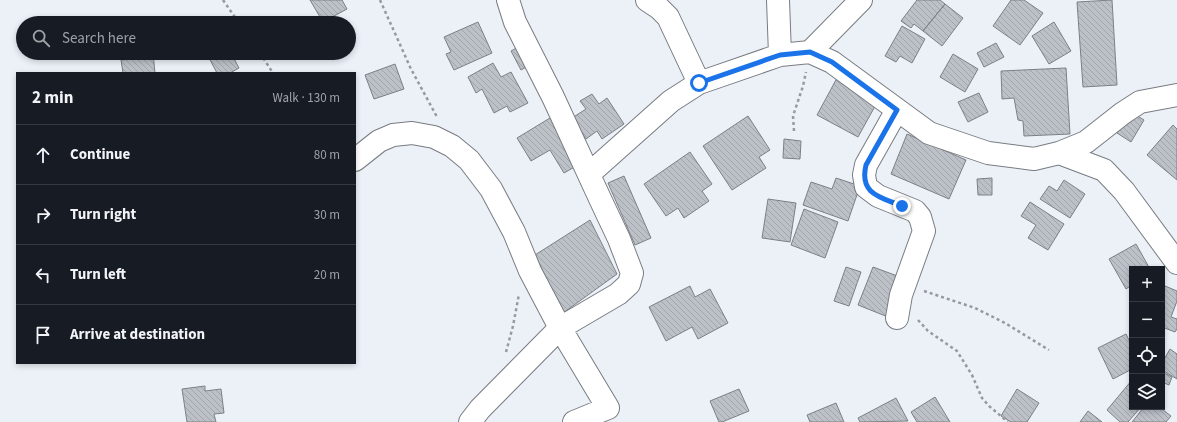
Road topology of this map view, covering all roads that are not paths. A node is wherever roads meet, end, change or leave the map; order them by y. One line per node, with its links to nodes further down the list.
1 (508, 0): 12 (street)
2 (647, 0): 7 (street)
3 (778, 0): 6 (street)
4 (861, 0): 5 (street)
5 (810, 52): 6 (street); 9 (street)
6 (780, 55): 7 (street)
7 (699, 83): 12 (street)
8 (1177, 95): 10 (street)
9 (897, 110): 10 (street); 14 (street)
10 (1059, 153): 13 (street)
11 (356, 159): 15 (street)
12 (589, 174): 15 (street)
13 (1177, 263)
14 (897, 318)
15 (560, 328): 16 (street); 17 (street)
16 (470, 422)
17 (574, 422)

